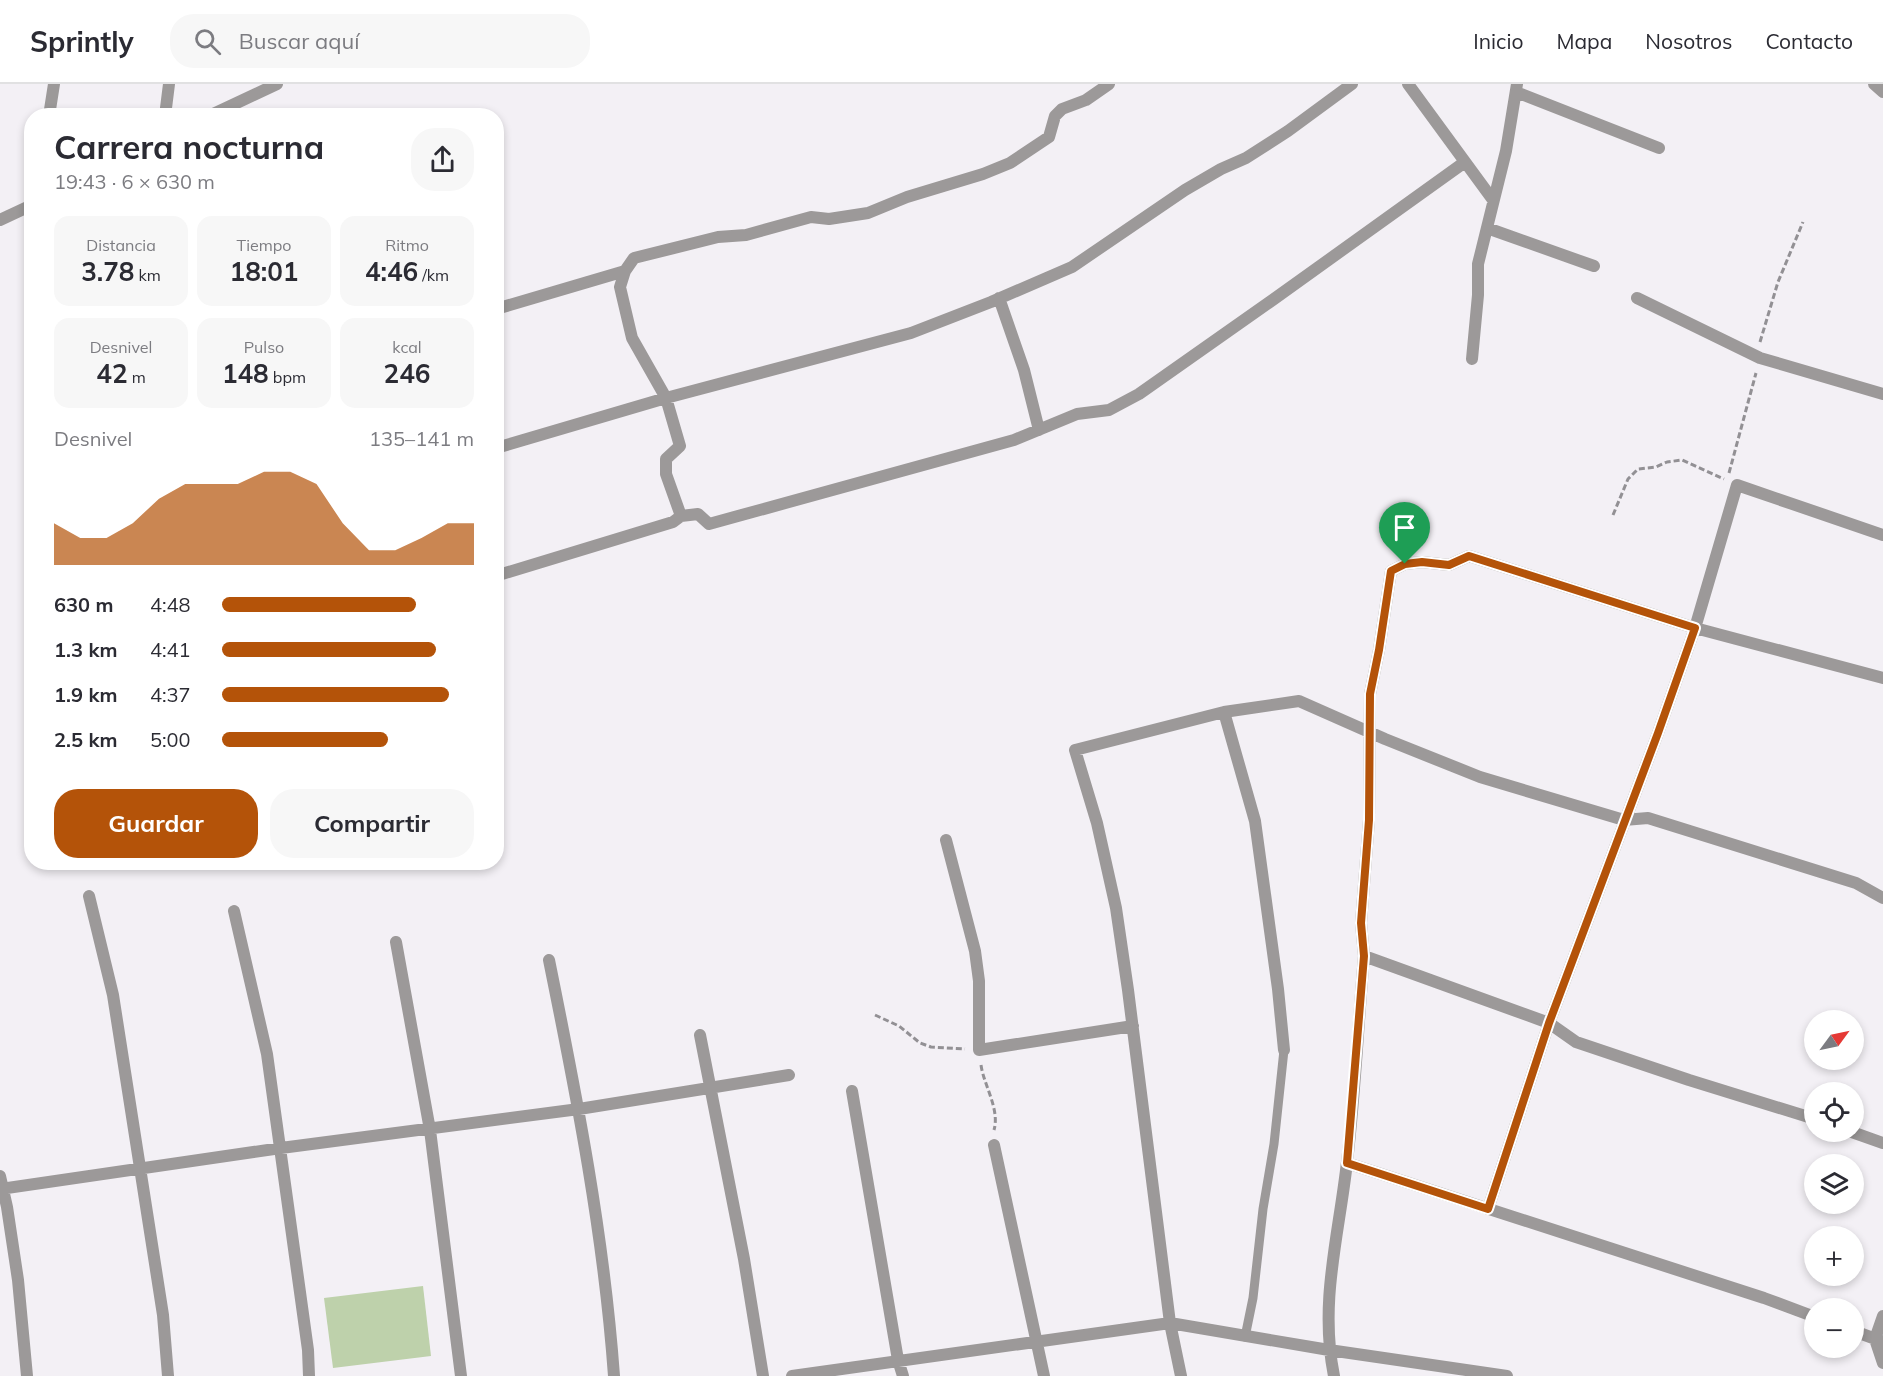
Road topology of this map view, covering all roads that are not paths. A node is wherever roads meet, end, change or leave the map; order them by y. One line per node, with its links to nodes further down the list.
1 (54, 84): 10 (street)
2 (169, 84): 11 (street)
3 (277, 84): 12 (street)
4 (1109, 84): 20 (street)
5 (1352, 84): 21 (street)
6 (1408, 84): 14 (street)
7 (1874, 84): 9 (street)
8 (1516, 88): 13 (street); 15 (street)
9 (1883, 92)
10 (50, 108)
11 (166, 108)
12 (226, 108)
13 (1659, 148)
14 (1465, 162): 15 (street); 27 (street)
15 (1493, 200): 18 (street)
16 (24, 209): 17 (street)
17 (0, 220)
18 (1487, 228): 19 (street); 24 (street)
19 (1594, 266)
20 (625, 271): 23 (street); 26 (street)
21 (999, 298): 26 (street); 27 (street)
22 (1637, 298): 25 (street)
23 (504, 307)
24 (1472, 359)
25 (1883, 394)
26 (666, 398): 28 (street); 29 (street)
27 (1039, 430): 29 (street)
28 (504, 446)
29 (681, 516): 31 (street)
30 (1883, 535): 32 (street)
31 (504, 573)
32 (1695, 628): 33 (street); 35 (street); 36 (street)
33 (1883, 678)
34 (1224, 712): 35 (street); 45 (street); 47 (street)
35 (1368, 732): 36 (street); 42 (street)
36 (1624, 820): 39 (street); 44 (street)
37 (946, 840): 45 (street)
38 (89, 896): 59 (street)
39 (1883, 898)
40 (234, 911): 57 (street)
41 (396, 942): 53 (street)
42 (1364, 956): 44 (street); 58 (street)
43 (549, 960): 51 (street)
44 (1549, 1023): 52 (street); 61 (street)
45 (1133, 1026): 64 (street)
46 (700, 1035): 49 (street)
47 (1284, 1050): 66 (lane)
48 (789, 1075): 49 (street)
49 (709, 1089): 51 (street); 78 (street)
50 (852, 1091): 70 (street)
51 (579, 1109): 53 (street); 77 (street)
52 (1804, 1116)
53 (430, 1130): 57 (street); 76 (street)
54 (1864, 1136): 55 (street)
55 (1883, 1143)
56 (994, 1145): 68 (street)
57 (281, 1148): 59 (street); 75 (street)
58 (1347, 1163): 61 (street); 69 (street)
59 (140, 1169): 60 (street); 74 (street)
60 (1, 1185): 73 (street)
61 (1488, 1209): 62 (street)
62 (1804, 1313)
63 (1883, 1316): 67 (street)
64 (1170, 1323): 66 (street); 68 (street); 82 (street)
65 (1864, 1335): 67 (street)
66 (1245, 1337): 69 (street)
67 (1879, 1340): 71 (street)
68 (1037, 1342): 70 (street); 81 (street)
69 (1329, 1350): 72 (street); 83 (street)
70 (898, 1360): 79 (street); 80 (street)
71 (1883, 1363)
72 (1470, 1373): 84 (street)
73 (27, 1376)
74 (168, 1376)
75 (309, 1376)
76 (460, 1376)
77 (614, 1376)
78 (763, 1376)
79 (792, 1376)
80 (903, 1376)
81 (1044, 1376)
82 (1181, 1376)
83 (1334, 1376)
84 (1507, 1376)

